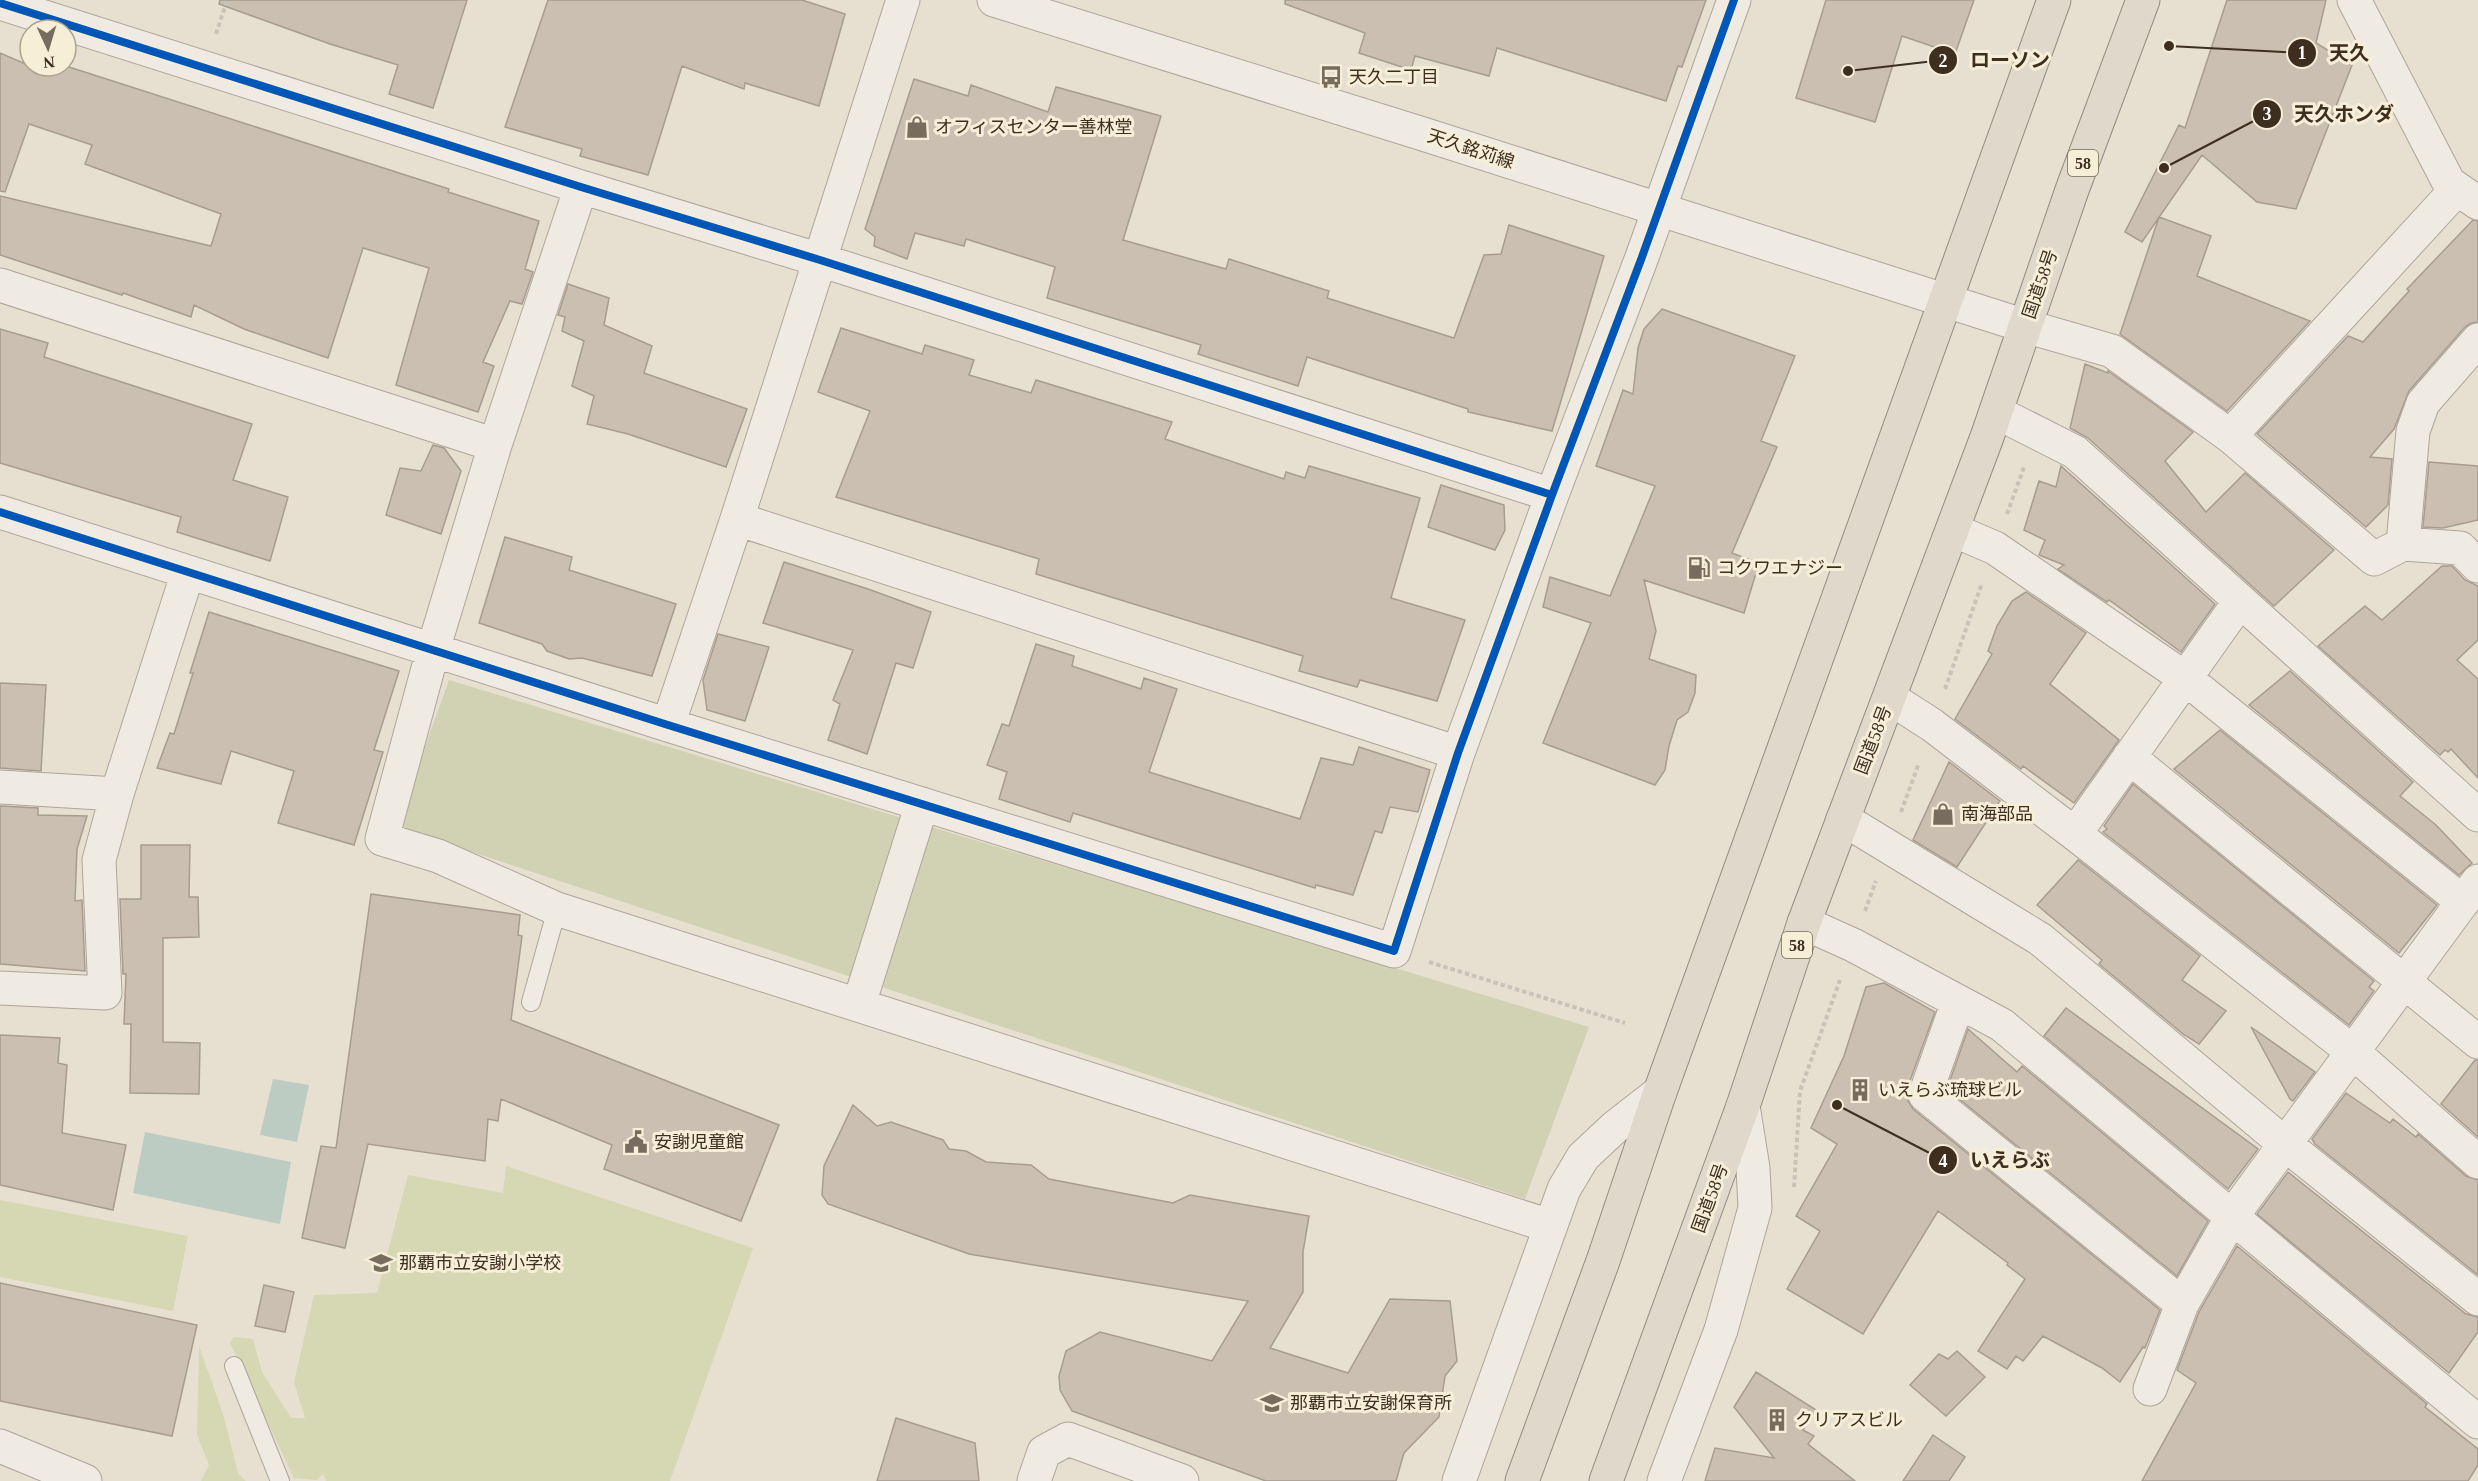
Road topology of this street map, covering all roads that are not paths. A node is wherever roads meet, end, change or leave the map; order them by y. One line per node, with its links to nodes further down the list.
1 (903, 0): 11 (street)
2 (994, 0): 10 (street, 天久銘苅線)
3 (1734, 0): 10 (street)
4 (2054, 0): 13 (highway)
5 (2143, 0): 14 (highway, 国道58号 / 58)
6 (2354, 0): 9 (street)
7 (0, 3): 8 (street)
8 (581, 187): 11 (street); 18 (street)
9 (2468, 196): 17 (street)
10 (1659, 209): 13 (street, 天久銘苅線); 19 (street)
11 (820, 260): 19 (street); 21 (street)
12 (0, 285): 18 (street)
13 (1946, 301): 14 (street, 天久銘苅線); 49 (highway)
14 (2025, 326): 16 (highway, 国道58号 / 58); 17 (street, 天久銘苅線)
15 (2478, 340): 23 (street)
16 (1996, 412): 22 (highway, 国道58号 / 58); 26 (street)
17 (2230, 435): 23 (street, 天久銘苅線)
18 (495, 445): 27 (street)
19 (1552, 495): 31 (street)
20 (0, 512): 25 (street)
21 (737, 519): 30 (street); 31 (street)
22 (1953, 530): 28 (street); 29 (highway, 国道58号 / 58)
23 (2403, 544): 24 (street)
24 (2478, 566)
25 (188, 572): 27 (street); 34 (street)
26 (2240, 601): 28 (street); 36 (street)
27 (434, 650): 30 (street); 40 (street)
28 (2185, 678): 32 (street); 39 (street)
29 (1890, 698): 37 (highway, 国道58号 / 58); 38 (street)
30 (668, 725): 35 (street)
31 (1458, 753): 35 (street)
32 (2129, 757): 38 (street); 42 (street)
33 (0, 787): 34 (street)
34 (117, 794): 43 (street)
35 (922, 804): 46 (street)
36 (2478, 815)
37 (1843, 819): 41 (highway, 国道58号 / 58); 51 (street)
38 (2075, 834): 48 (street)
39 (2470, 891): 42 (street)
40 (557, 909): 44 (lane); 46 (street)
41 (1804, 923): 45 (street); 50 (highway, 国道58号 / 58)
42 (2403, 983): 47 (street); 48 (street)
43 (0, 988)
44 (531, 1002)
45 (1958, 1002): 53 (street); 56 (street)
46 (859, 1004): 54 (street)
47 (2478, 1042)
48 (2353, 1052): 51 (street); 52 (street)
49 (1660, 1092): 54 (street); 66 (highway)
50 (1743, 1106): 67 (highway, 国道58号 / 58); 68 (street)
51 (2285, 1144): 53 (street); 55 (street)
52 (2478, 1162)
53 (2233, 1215): 56 (street); 59 (street)
54 (1550, 1226): 65 (street)
55 (2478, 1299)
56 (2182, 1304): 58 (street)
57 (234, 1366): 62 (lane)
58 (2150, 1389)
59 (2478, 1422)
60 (0, 1446): 61 (street)
61 (85, 1481)
62 (280, 1481)
63 (1034, 1481): 64 (street)
64 (1182, 1481)
65 (1459, 1481)
66 (1522, 1481)
67 (1606, 1481)
68 (1664, 1481)

